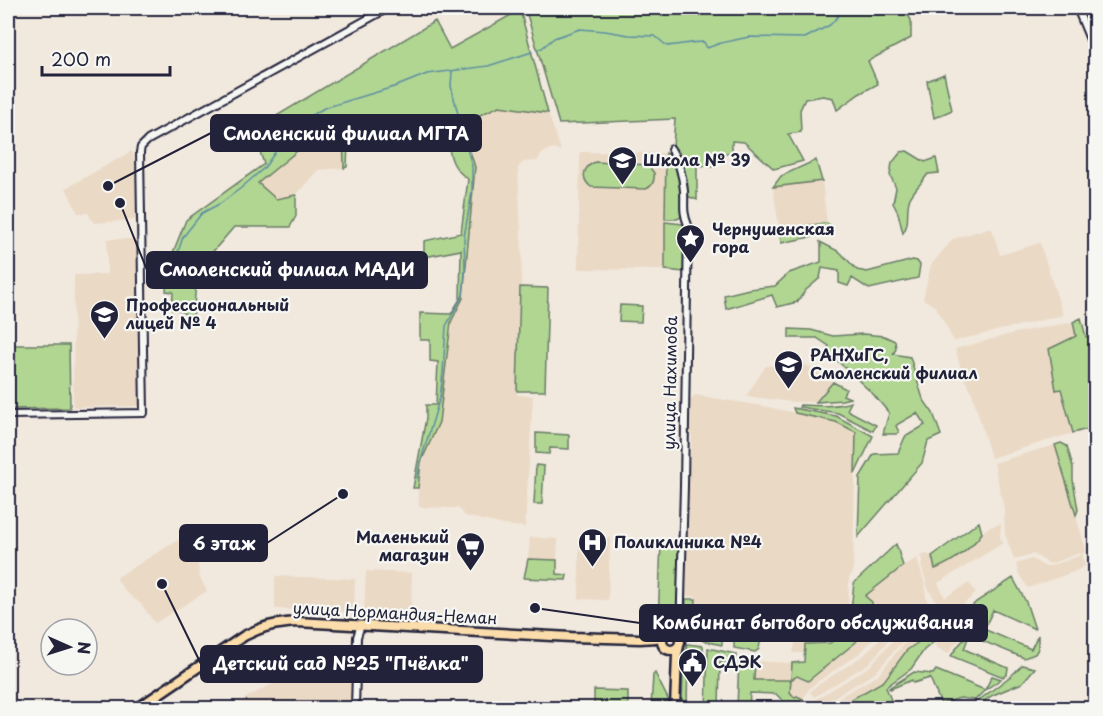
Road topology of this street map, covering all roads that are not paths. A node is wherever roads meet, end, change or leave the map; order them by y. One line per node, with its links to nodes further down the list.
1 (388, 8): 5 (street)
2 (1077, 8): 3 (street)
3 (1095, 54)
4 (671, 149): 6 (street, улица Нахимова)
5 (8, 415)
6 (680, 620): 8 (street); 10 (street, улица Нахимова)
7 (361, 625): 9 (main road, улица Нормандия-Неман); 13 (main road, улица Нормандия-Неман); 14 (street)
8 (667, 633): 9 (main road); 10 (main road); 11 (main road)
9 (640, 639): 11 (main road)
10 (680, 642): 11 (main road); 12 (main road)
11 (665, 649): 12 (main road)
12 (676, 669): 15 (main road)
13 (138, 708)
14 (355, 708)
15 (675, 708)

